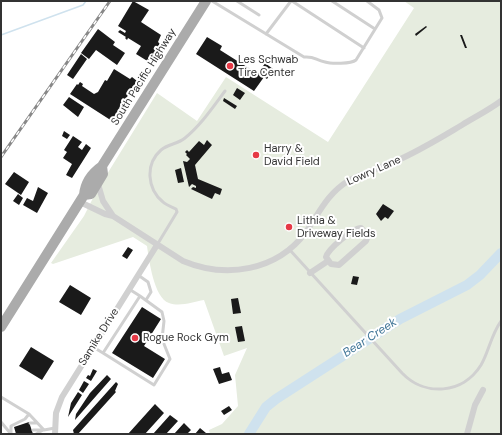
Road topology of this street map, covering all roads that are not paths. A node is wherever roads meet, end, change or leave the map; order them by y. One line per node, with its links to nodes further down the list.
1 (206, 1): 13 (main road, South Pacific Highway)
2 (212, 1): 9 (lane)
3 (237, 1): 7 (lane)
4 (292, 1): 9 (lane); 10 (lane)
5 (332, 1): 8 (lane)
6 (367, 1): 8 (lane)
7 (259, 15)
8 (375, 29): 10 (lane)
9 (266, 34): 10 (lane)
10 (364, 48)
11 (225, 91): 17 (lane)
12 (501, 101): 18 (street, Lowry Lane)
13 (102, 166): 14 (main road, South Pacific Highway); 15 (main road, South Pacific Highway)
14 (98, 183): 15 (main road, South Pacific Highway); 16 (street, Lowry Lane)
15 (82, 199): 16 (street, Lowry Lane); 26 (main road, South Pacific Highway)
16 (113, 216): 17 (street, Lowry Lane)
17 (157, 245): 18 (street, Lowry Lane); 21 (street, Samike Drive)
18 (289, 249): 20 (lane)
19 (328, 261): 19 (street); 20 (street)
20 (310, 273): 25 (lane)
21 (138, 275): 22 (street, Samike Drive); 24 (lane)
22 (130, 289): 23 (lane); 27 (street, Samike Drive)
23 (140, 296): 24 (lane); 28 (lane)
24 (146, 300): 28 (lane)
25 (501, 321)
26 (1, 327)
27 (93, 347): 28 (lane); 37 (street, Samike Drive)
28 (104, 353)
29 (483, 390): 41 (street)
30 (1, 397): 31 (lane)
31 (29, 414): 33 (lane); 38 (lane)
32 (1, 422): 38 (lane)
33 (37, 423): 34 (lane); 36 (lane)
34 (31, 425)
35 (33, 430): 36 (lane)
36 (44, 430): 37 (lane); 39 (lane); 40 (lane)
37 (55, 431)
38 (12, 433)
39 (36, 434)
40 (43, 434)
41 (467, 434)

